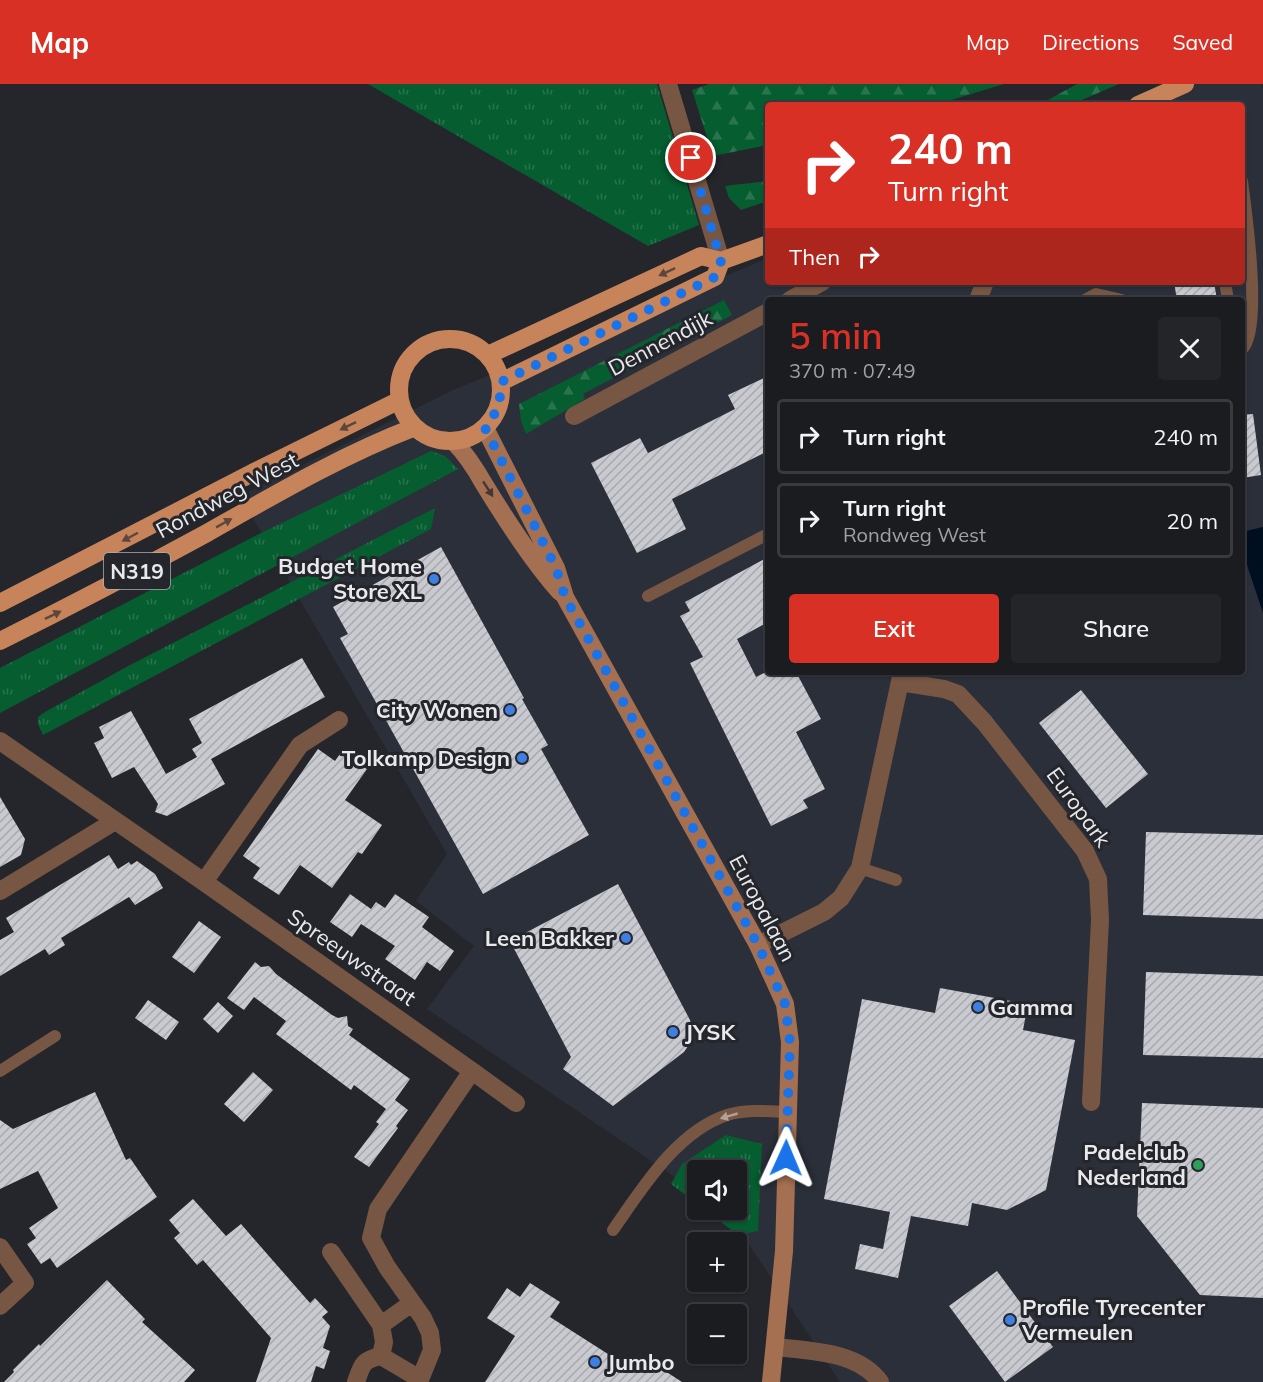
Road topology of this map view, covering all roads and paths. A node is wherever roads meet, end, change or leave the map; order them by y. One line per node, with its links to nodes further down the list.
1 (668, 84): 6 (street)
2 (1185, 84): 3 (main road)
3 (1145, 102)
4 (1245, 205): 12 (lane)
5 (765, 245): 6 (main road)
6 (721, 261): 13 (main road, one-way to 13); 14 (main road)
7 (817, 285): 8 (street)
8 (795, 297)
9 (1090, 297): 10 (lane)
10 (1109, 297)
11 (765, 314): 16 (street, Dennendijk)
12 (1245, 348)
13 (488, 356): 14 (main road); 15 (main road)
14 (501, 382): 18 (main road)
15 (400, 400): 17 (main road); 23 (main road, Rondweg West / N319, one-way to 23)
16 (574, 416)
17 (415, 427): 19 (main road); 24 (main road, Rondweg West / N319, one-way to 17)
18 (485, 428): 19 (main road); 22 (street, Europalaan)
19 (454, 442): 22 (street, Europalaan, one-way to 22)
20 (765, 536): 21 (lane)
21 (648, 596)
22 (565, 597): 33 (street, Europalaan)
23 (0, 603)
24 (0, 640)
25 (901, 677): 29 (street); 37 (street, Europark)
26 (339, 720): 31 (street)
27 (0, 741): 28 (street, Spreeuwstraat)
28 (116, 821): 31 (street, Spreeuwstraat); 32 (street)
29 (860, 868): 30 (lane); 33 (street)
30 (896, 880)
31 (204, 882): 36 (street, Spreeuwstraat)
32 (0, 891)
33 (758, 945): 39 (street, Europalaan)
34 (55, 1036): 35 (lane)
35 (0, 1071)
36 (472, 1071): 38 (street, Spreeuwstraat); 43 (street)
37 (1091, 1102)
38 (516, 1103)
39 (787, 1112): 40 (lane, one-way to 40); 46 (street, Europalaan)
40 (614, 1230)
41 (0, 1247): 44 (street)
42 (331, 1252): 45 (street)
43 (412, 1303): 45 (street); 48 (street)
44 (0, 1306)
45 (381, 1325): 47 (street)
46 (775, 1347): 50 (street, Europalaan); 51 (street)
47 (381, 1356): 48 (street); 49 (street)
48 (420, 1380)
49 (356, 1382)
50 (771, 1382)
51 (880, 1382)

